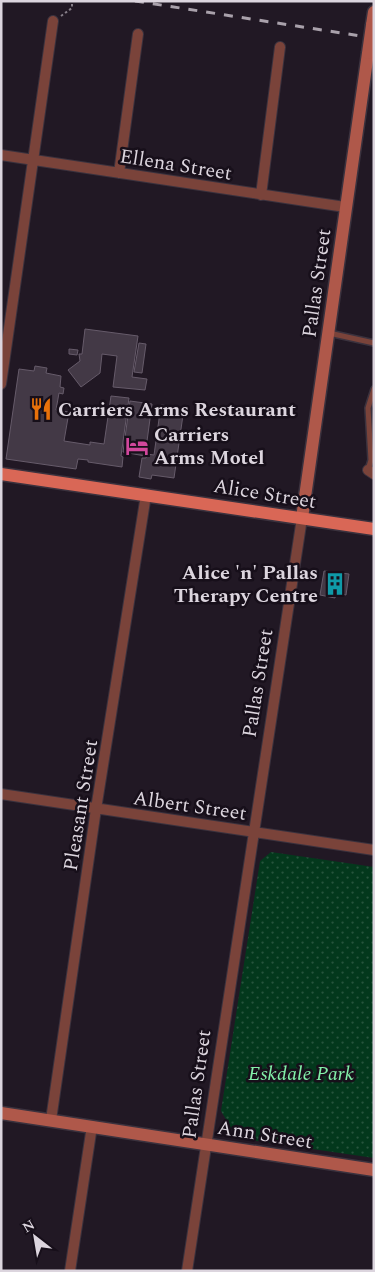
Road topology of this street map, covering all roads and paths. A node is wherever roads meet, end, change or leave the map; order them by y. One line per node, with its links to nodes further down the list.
1 (72, 1): 3 (path)
2 (374, 12): 10 (street, Pallas Street, bridge)
3 (53, 21): 7 (street)
4 (138, 34): 8 (street)
5 (280, 47): 9 (street)
6 (1, 156): 7 (street, Ellena Street)
7 (33, 160): 8 (street, Ellena Street); 13 (street)
8 (119, 174): 9 (street, Ellena Street)
9 (261, 195): 10 (street, Ellena Street)
10 (346, 207): 11 (street, Pallas Street)
11 (329, 333): 12 (lane); 18 (street, Pallas Street)
12 (374, 343)
13 (1, 384)
14 (374, 389): 15 (lane)
15 (371, 472)
16 (1, 474): 17 (main road, Alice Street)
17 (146, 494): 18 (main road, Alice Street); 21 (street, Pleasant Street)
18 (302, 518): 19 (main road, Alice Street); 22 (street, Pallas Street)
19 (374, 529)
20 (1, 794): 21 (street, Albert Street)
21 (96, 809): 22 (street, Albert Street); 25 (street, Pleasant Street)
22 (253, 832): 23 (street, Albert Street); 27 (street, Pallas Street)
23 (374, 850)
24 (1, 1113): 25 (street, Ann Street)
25 (51, 1120): 26 (street, Ann Street)
26 (92, 1126): 27 (street, Ann Street); 29 (street)
27 (206, 1144): 28 (street, Ann Street); 30 (street, Pallas Street)
28 (374, 1170)
29 (70, 1271)
30 (187, 1271)

